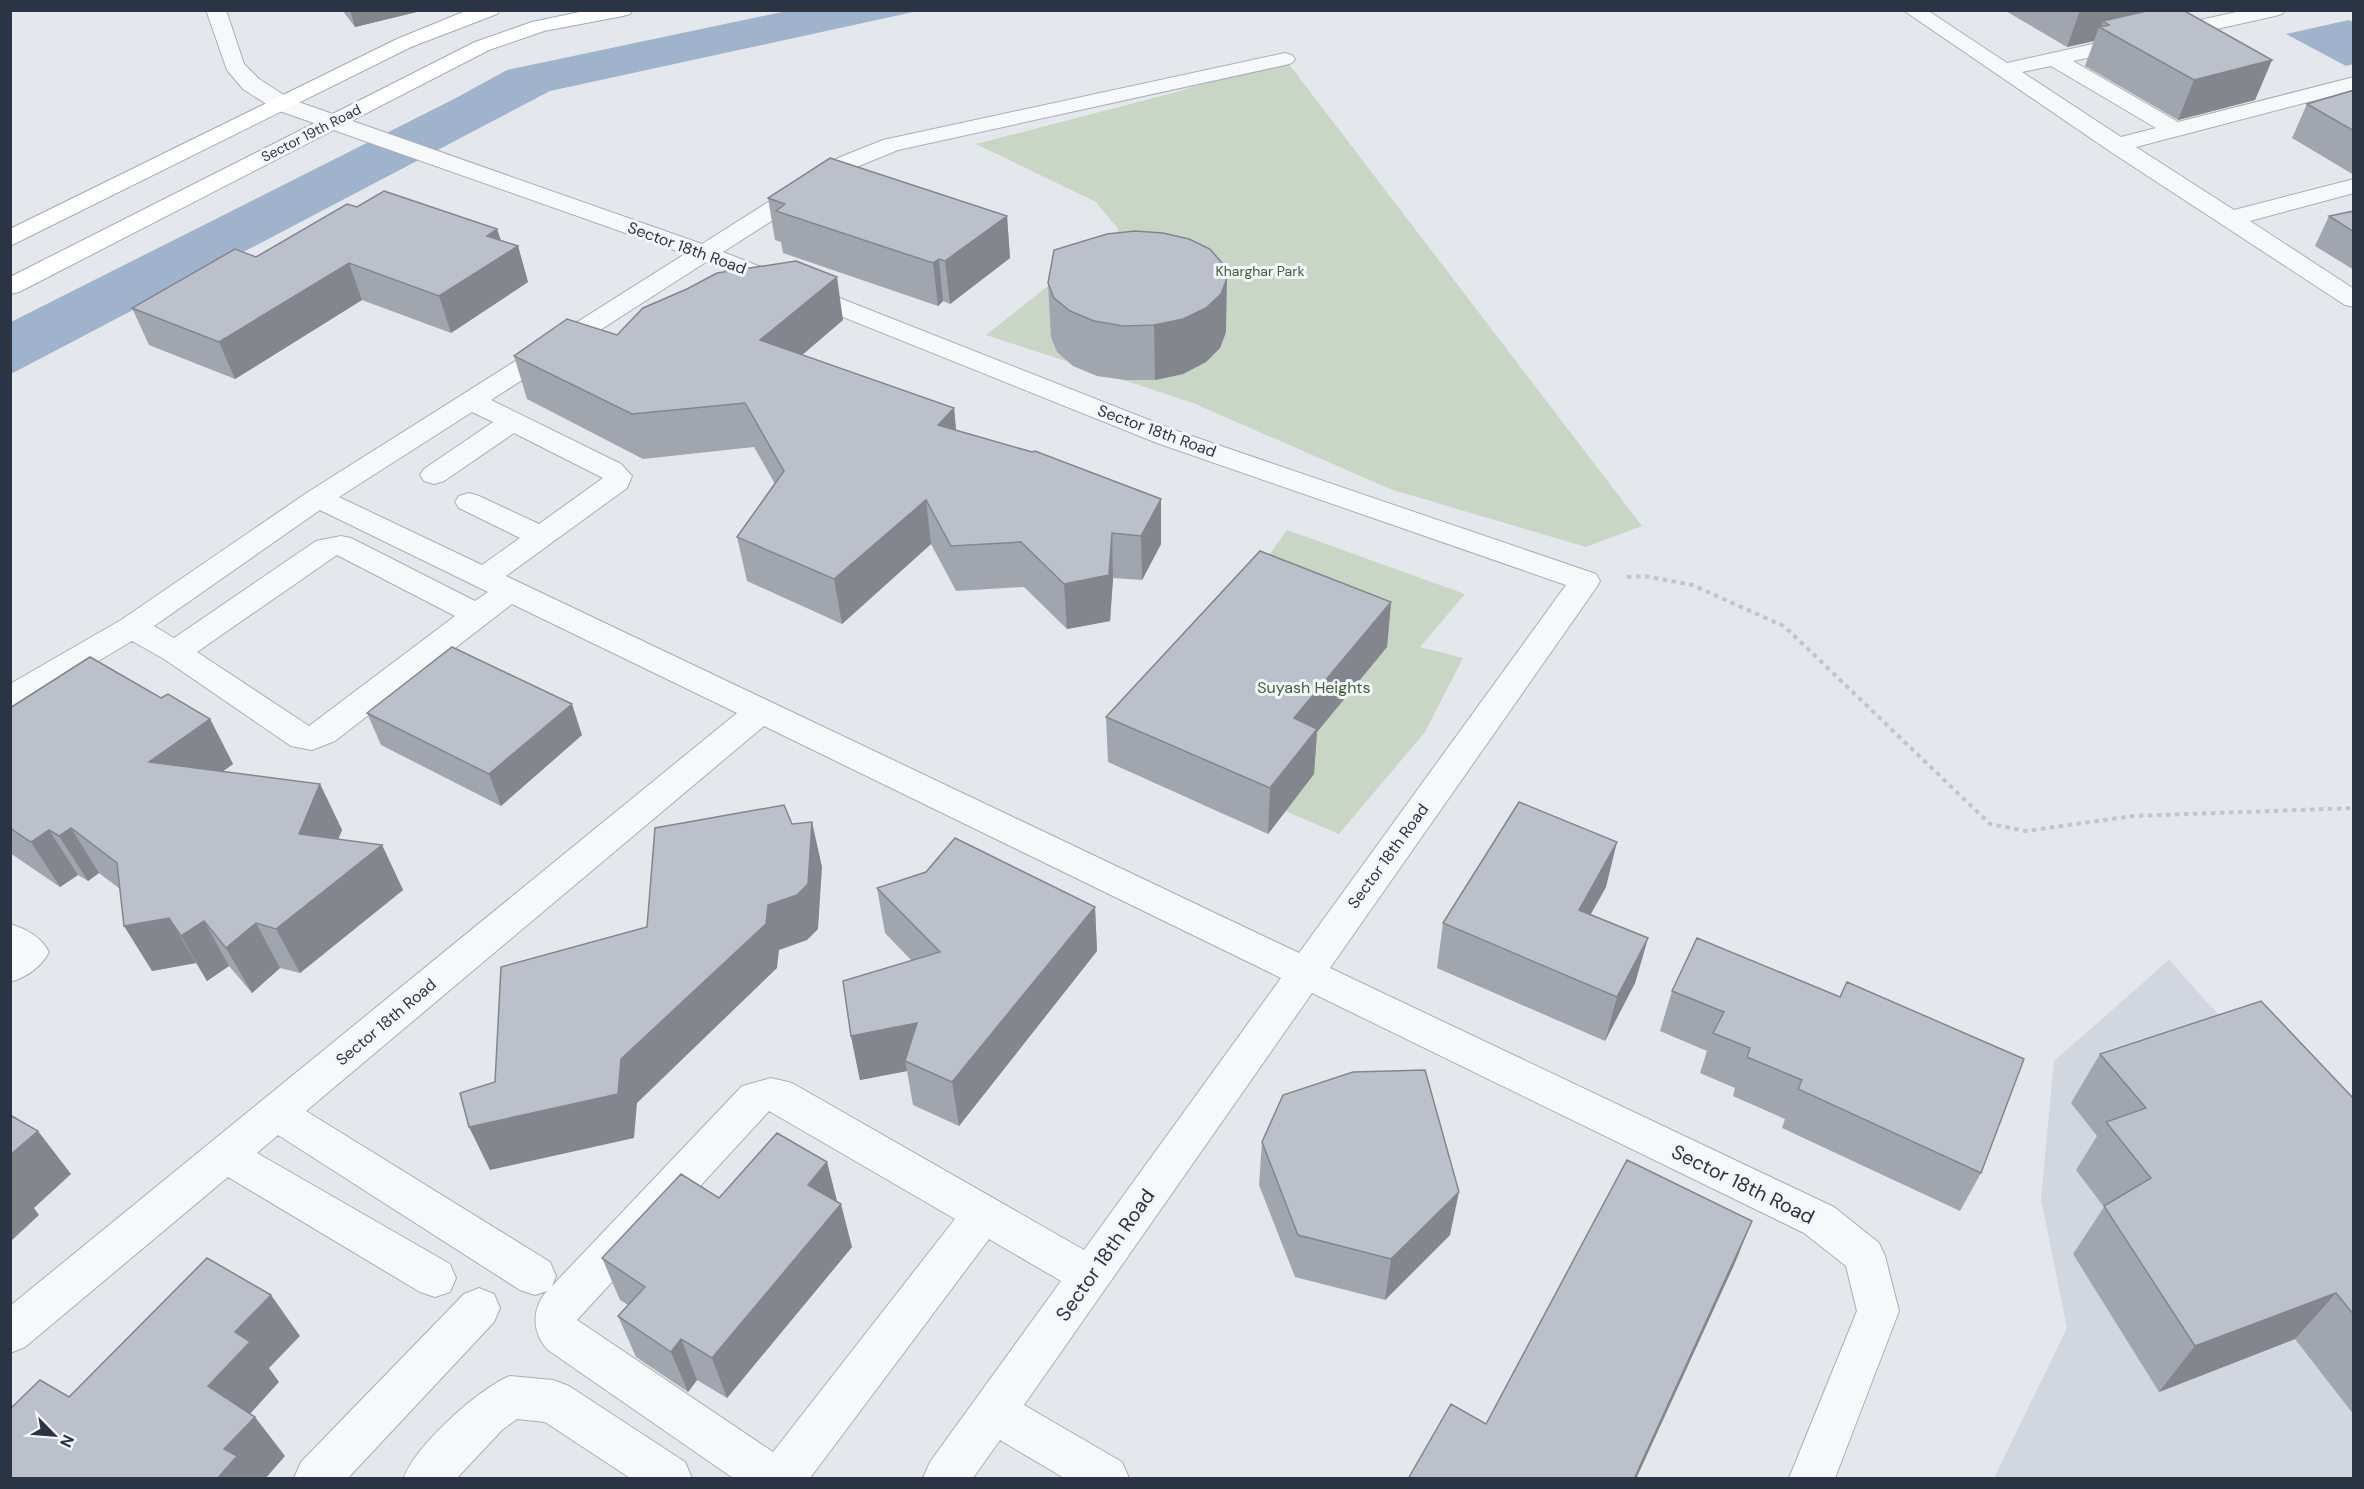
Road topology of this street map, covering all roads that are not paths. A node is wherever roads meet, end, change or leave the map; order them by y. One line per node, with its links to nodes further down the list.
1 (216, 10): 13 (street, Sector 18th Road)
2 (490, 10): 6 (main road)
3 (623, 10): 7 (main road, Sector 19th Road)
4 (1913, 10): 11 (street)
5 (2275, 10): 9 (street)
6 (465, 14): 8 (main road); 13 (main road)
7 (532, 18): 8 (main road, Sector 19th Road)
8 (490, 43): 14 (main road, Sector 19th Road)
9 (2055, 58): 11 (street); 15 (street)
10 (1285, 59): 20 (street)
11 (2003, 70): 16 (street)
12 (2354, 83): 15 (street)
13 (282, 104): 14 (street, Sector 18th Road); 19 (main road)
14 (333, 122): 20 (street, Sector 18th Road); 21 (main road, Sector 19th Road)
15 (2175, 130): 16 (street)
16 (2116, 145): 18 (street)
17 (2354, 186): 18 (street)
18 (2229, 219): 22 (street)
19 (10, 239)
20 (704, 253): 23 (street); 37 (street, Sector 18th Road)
21 (10, 286)
22 (2354, 300)
23 (471, 401): 24 (street); 26 (street)
24 (511, 422): 25 (street); 28 (street)
25 (434, 475)
26 (318, 498): 29 (street, Sector 18th Road); 31 (street)
27 (468, 502): 28 (street)
28 (542, 537): 29 (street)
29 (497, 584): 30 (street); 34 (street, Sector 18th Road)
30 (477, 615): 32 (street); 32 (street)
31 (132, 627): 32 (street); 33 (street)
32 (175, 652)
33 (10, 699)
34 (761, 711): 37 (street, Sector 18th Road); 38 (street, Sector 18th Road)
35 (10, 938): 36 (street)
36 (10, 968)
37 (1305, 972): 42 (street, Sector 18th Road); 54 (street, Sector 18th Road)
38 (276, 1113): 39 (street, Sector 18th Road); 41 (street)
39 (225, 1155): 43 (street); 45 (street, Sector 18th Road)
40 (982, 1215): 42 (street); 50 (street); 51 (street)
41 (535, 1276)
42 (1089, 1276): 46 (street, Sector 18th Road)
43 (435, 1278)
44 (479, 1308): 47 (street)
45 (10, 1333)
46 (994, 1412): 52 (street, Sector 18th Road); 53 (street)
47 (317, 1479)
48 (427, 1479): 49 (street)
49 (669, 1479)
50 (772, 1479)
51 (782, 1479)
52 (946, 1479)
53 (1106, 1479)
54 (1812, 1479)

